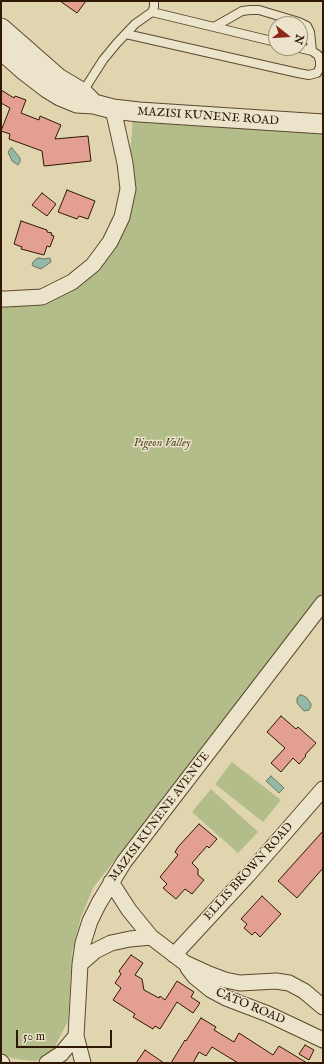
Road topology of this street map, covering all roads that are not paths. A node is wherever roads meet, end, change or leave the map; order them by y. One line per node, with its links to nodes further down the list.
1 (154, 1): 2 (lane)
2 (152, 12): 3 (lane); 5 (lane)
3 (214, 27): 6 (lane); 9 (lane)
4 (1, 28): 10 (street, MAZISI KUNENE ROAD)
5 (126, 34): 9 (lane); 10 (lane)
6 (268, 40)
7 (1, 50): 10 (street, MAZISI KUNENE ROAD)
8 (308, 50): 9 (lane)
9 (312, 51)
10 (85, 100): 11 (street, MAZISI KUNENE ROAD)
11 (113, 109): 12 (street, MAZISI KUNENE ROAD); 13 (street)
12 (323, 124)
13 (1, 299)
14 (323, 603): 16 (street, MAZISI KUNENE AVENUE)
15 (323, 789): 18 (street, ELLIS BROWN ROAD)
16 (111, 882): 17 (street, CATO ROAD); 19 (street, MAZISI KUNENE AVENUE)
17 (151, 937): 18 (street, CATO ROAD); 19 (street)
18 (179, 959): 20 (street, CATO ROAD); 22 (street, CATO ROAD)
19 (80, 964): 21 (street, MAZISI KUNENE AVENUE)
20 (323, 1007)
21 (76, 1036): 23 (street); 24 (street, MAZISI KUNENE AVENUE)
22 (323, 1040)
23 (47, 1063)
24 (82, 1063)

